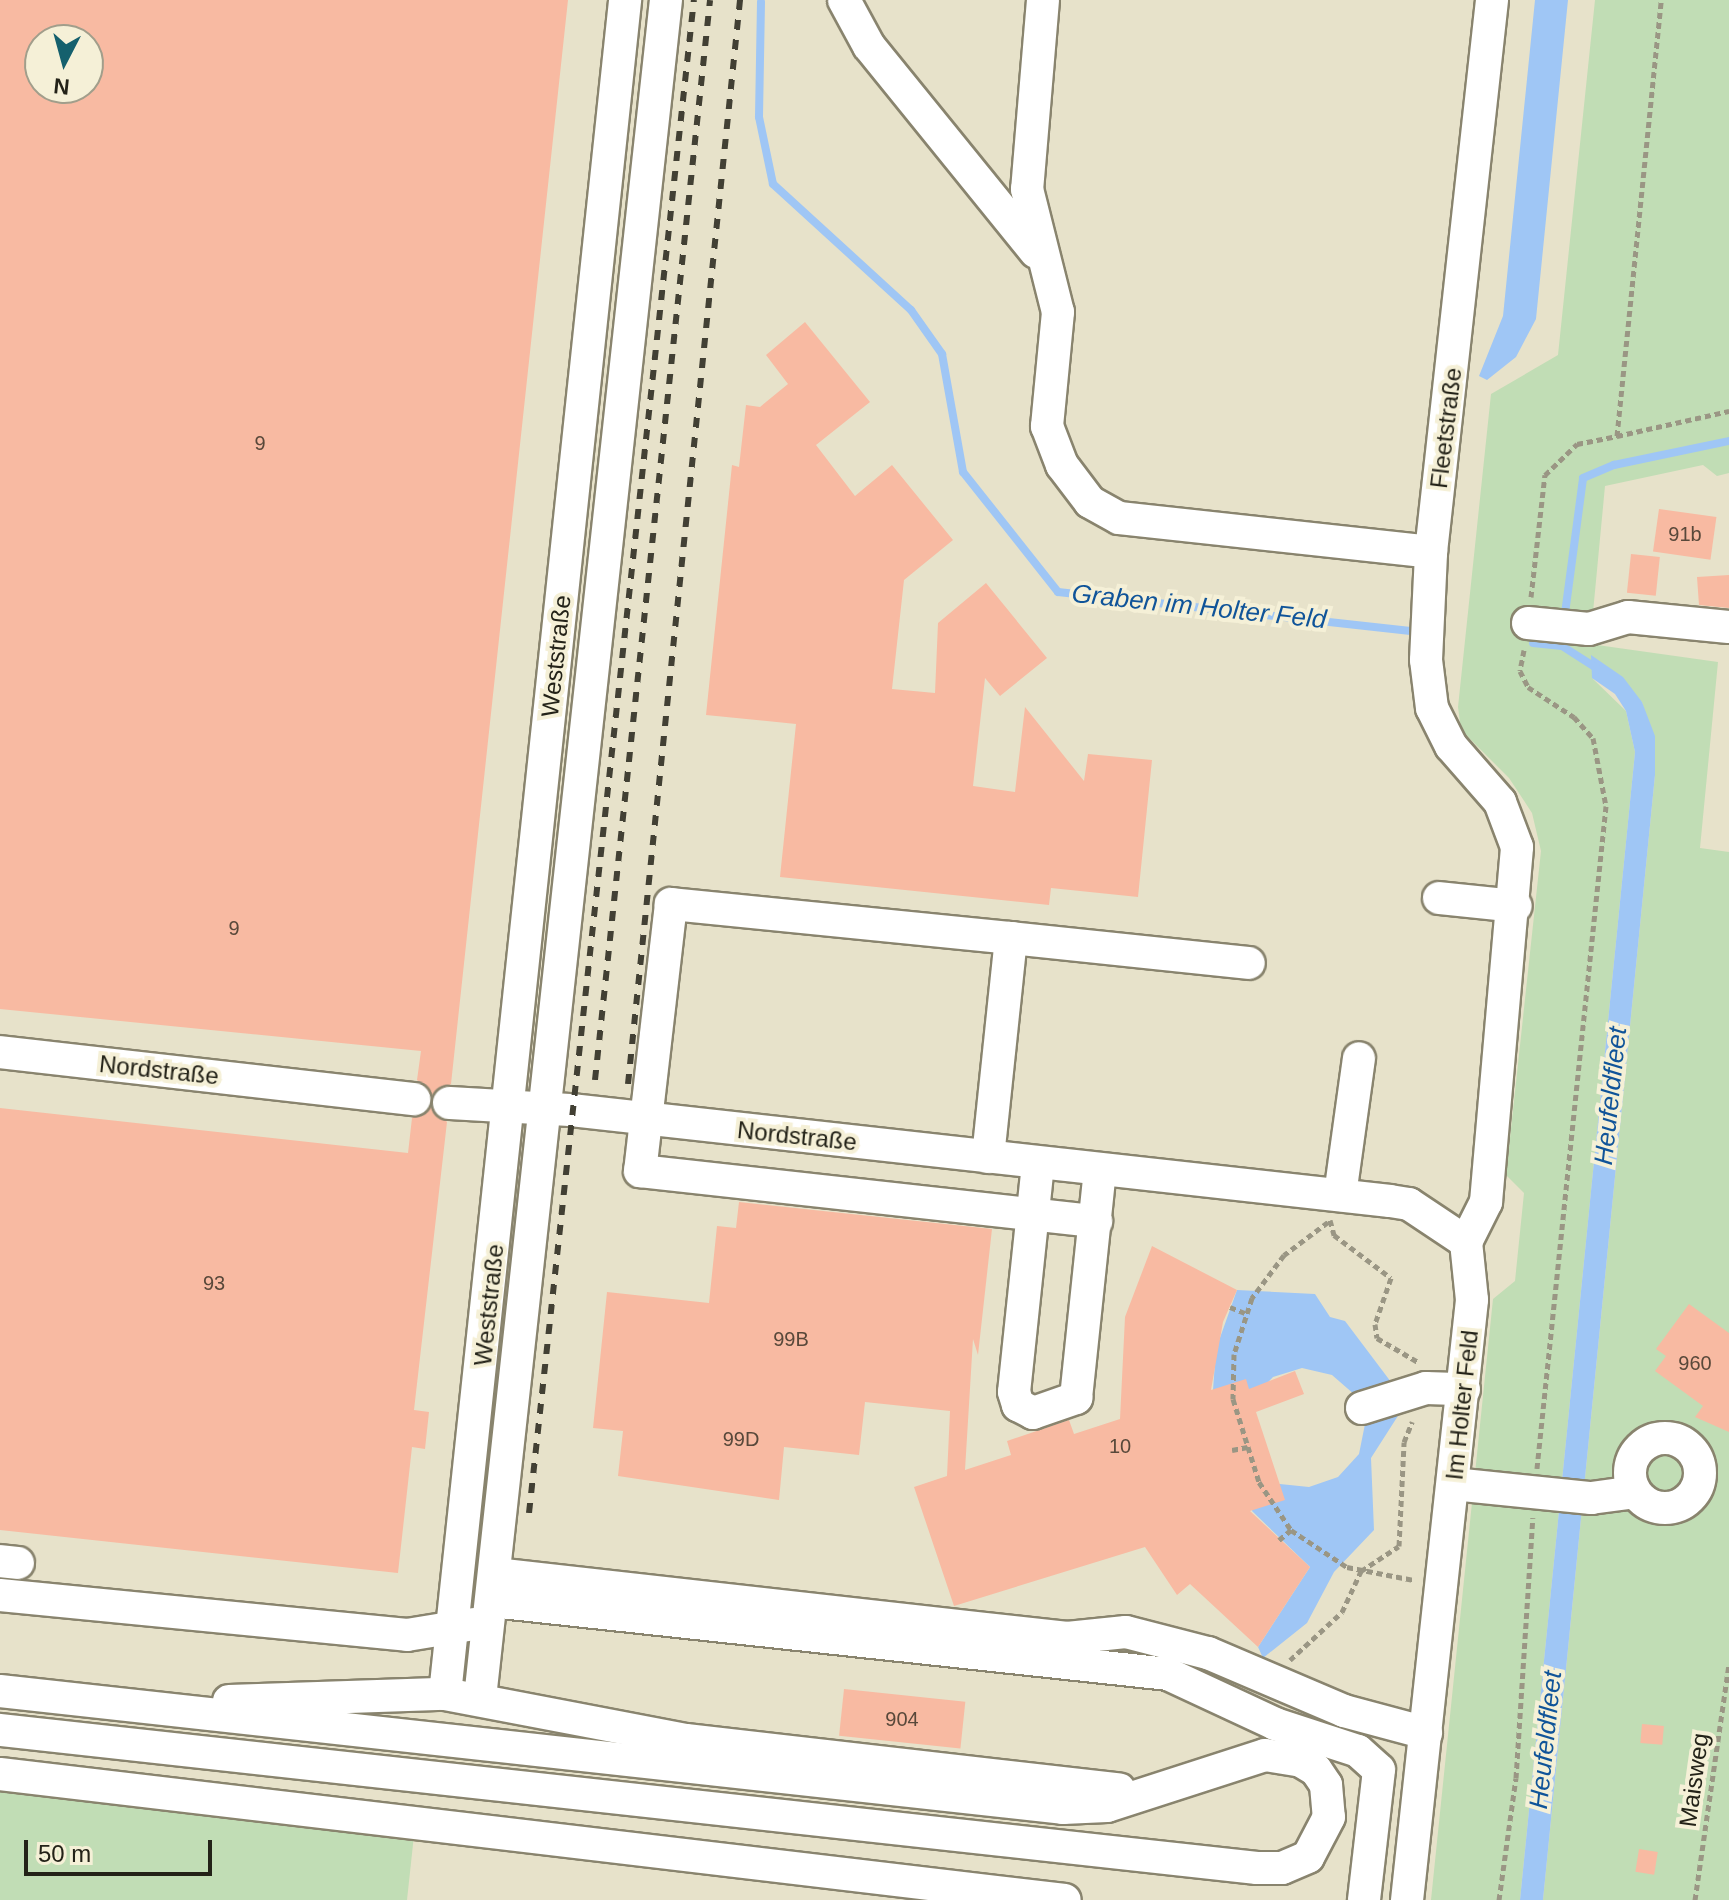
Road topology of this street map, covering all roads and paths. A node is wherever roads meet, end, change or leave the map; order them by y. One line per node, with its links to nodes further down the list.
1 (625, 0): 7 (street, Weststraße)
2 (666, 0): 8 (street, Weststraße)
3 (844, 0): 9 (street)
4 (1043, 0): 9 (street)
5 (1492, 0): 14 (street, Fleetstraße)
6 (1661, 0): 11 (path)
7 (606, 177): 8 (street); 12 (street, Weststraße)
8 (647, 181): 13 (street, Weststraße)
9 (1041, 257): 14 (street)
10 (1729, 411): 11 (path)
11 (1617, 436): 15 (path)
12 (573, 493): 13 (street); 19 (street, Weststraße)
13 (612, 497): 20 (street, Weststraße)
14 (1431, 552): 18 (street, Fleetstraße)
15 (1531, 623): 16 (street); 43 (path)
16 (1729, 627)
17 (1439, 898): 18 (street)
18 (1516, 906): 36 (street)
19 (529, 915): 20 (street); 27 (street, Weststraße)
20 (568, 919): 28 (street, Weststraße)
21 (1011, 938): 22 (street); 29 (street); 30 (street)
22 (1249, 963)
23 (0, 1052): 25 (street, Nordstraße)
24 (1359, 1058): 33 (street)
25 (414, 1099)
26 (449, 1103): 27 (street, Nordstraße)
27 (509, 1105): 28 (street, Nordstraße); 54 (street, Weststraße)
28 (548, 1109): 29 (street, Nordstraße); 53 (street, Weststraße)
29 (645, 1120): 30 (street, Nordstraße); 34 (street)
30 (988, 1157): 31 (street, Nordstraße)
31 (1038, 1164): 32 (street, Nordstraße); 34 (street)
32 (1100, 1170): 33 (street, Nordstraße); 35 (street)
33 (1334, 1208): 36 (street); 38 (path); 39 (path)
34 (1033, 1215): 35 (street); 35 (street)
35 (1096, 1221)
36 (1466, 1242): 40 (street, Im Holter Feld)
37 (1230, 1307): 38 (path)
38 (1245, 1313): 42 (path)
39 (1426, 1388): 40 (street); 41 (street); 49 (path)
40 (1464, 1389): 45 (street, Im Holter Feld)
41 (1362, 1408)
42 (1248, 1447): 44 (path); 47 (path)
43 (1540, 1449)
44 (1232, 1450)
45 (1453, 1484): 46 (street); 51 (street, Im Holter Feld)
46 (1635, 1492)
47 (1291, 1530): 48 (path); 49 (path)
48 (1279, 1540)
49 (1361, 1571): 51 (path); 56 (path)
50 (5, 1579): 54 (street)
51 (1443, 1583): 62 (street, Im Holter Feld)
52 (1534, 1584): 68 (path)
53 (492, 1600): 54 (street); 56 (street); 59 (street, Weststraße); 66 (street)
54 (457, 1623): 58 (street, Weststraße)
55 (1729, 1665): 69 (path, Maisweg)
56 (1271, 1682): 62 (street)
57 (0, 1691): 60 (street)
58 (445, 1694): 59 (street); 60 (street)
59 (480, 1698): 64 (street)
60 (119, 1705): 64 (street)
61 (0, 1730): 64 (street)
62 (1426, 1733): 67 (street, Im Holter Feld)
63 (0, 1774): 65 (street)
64 (1158, 1792)
65 (1065, 1900)
66 (1364, 1900)
67 (1407, 1900)
68 (1499, 1900)
69 (1695, 1900)

